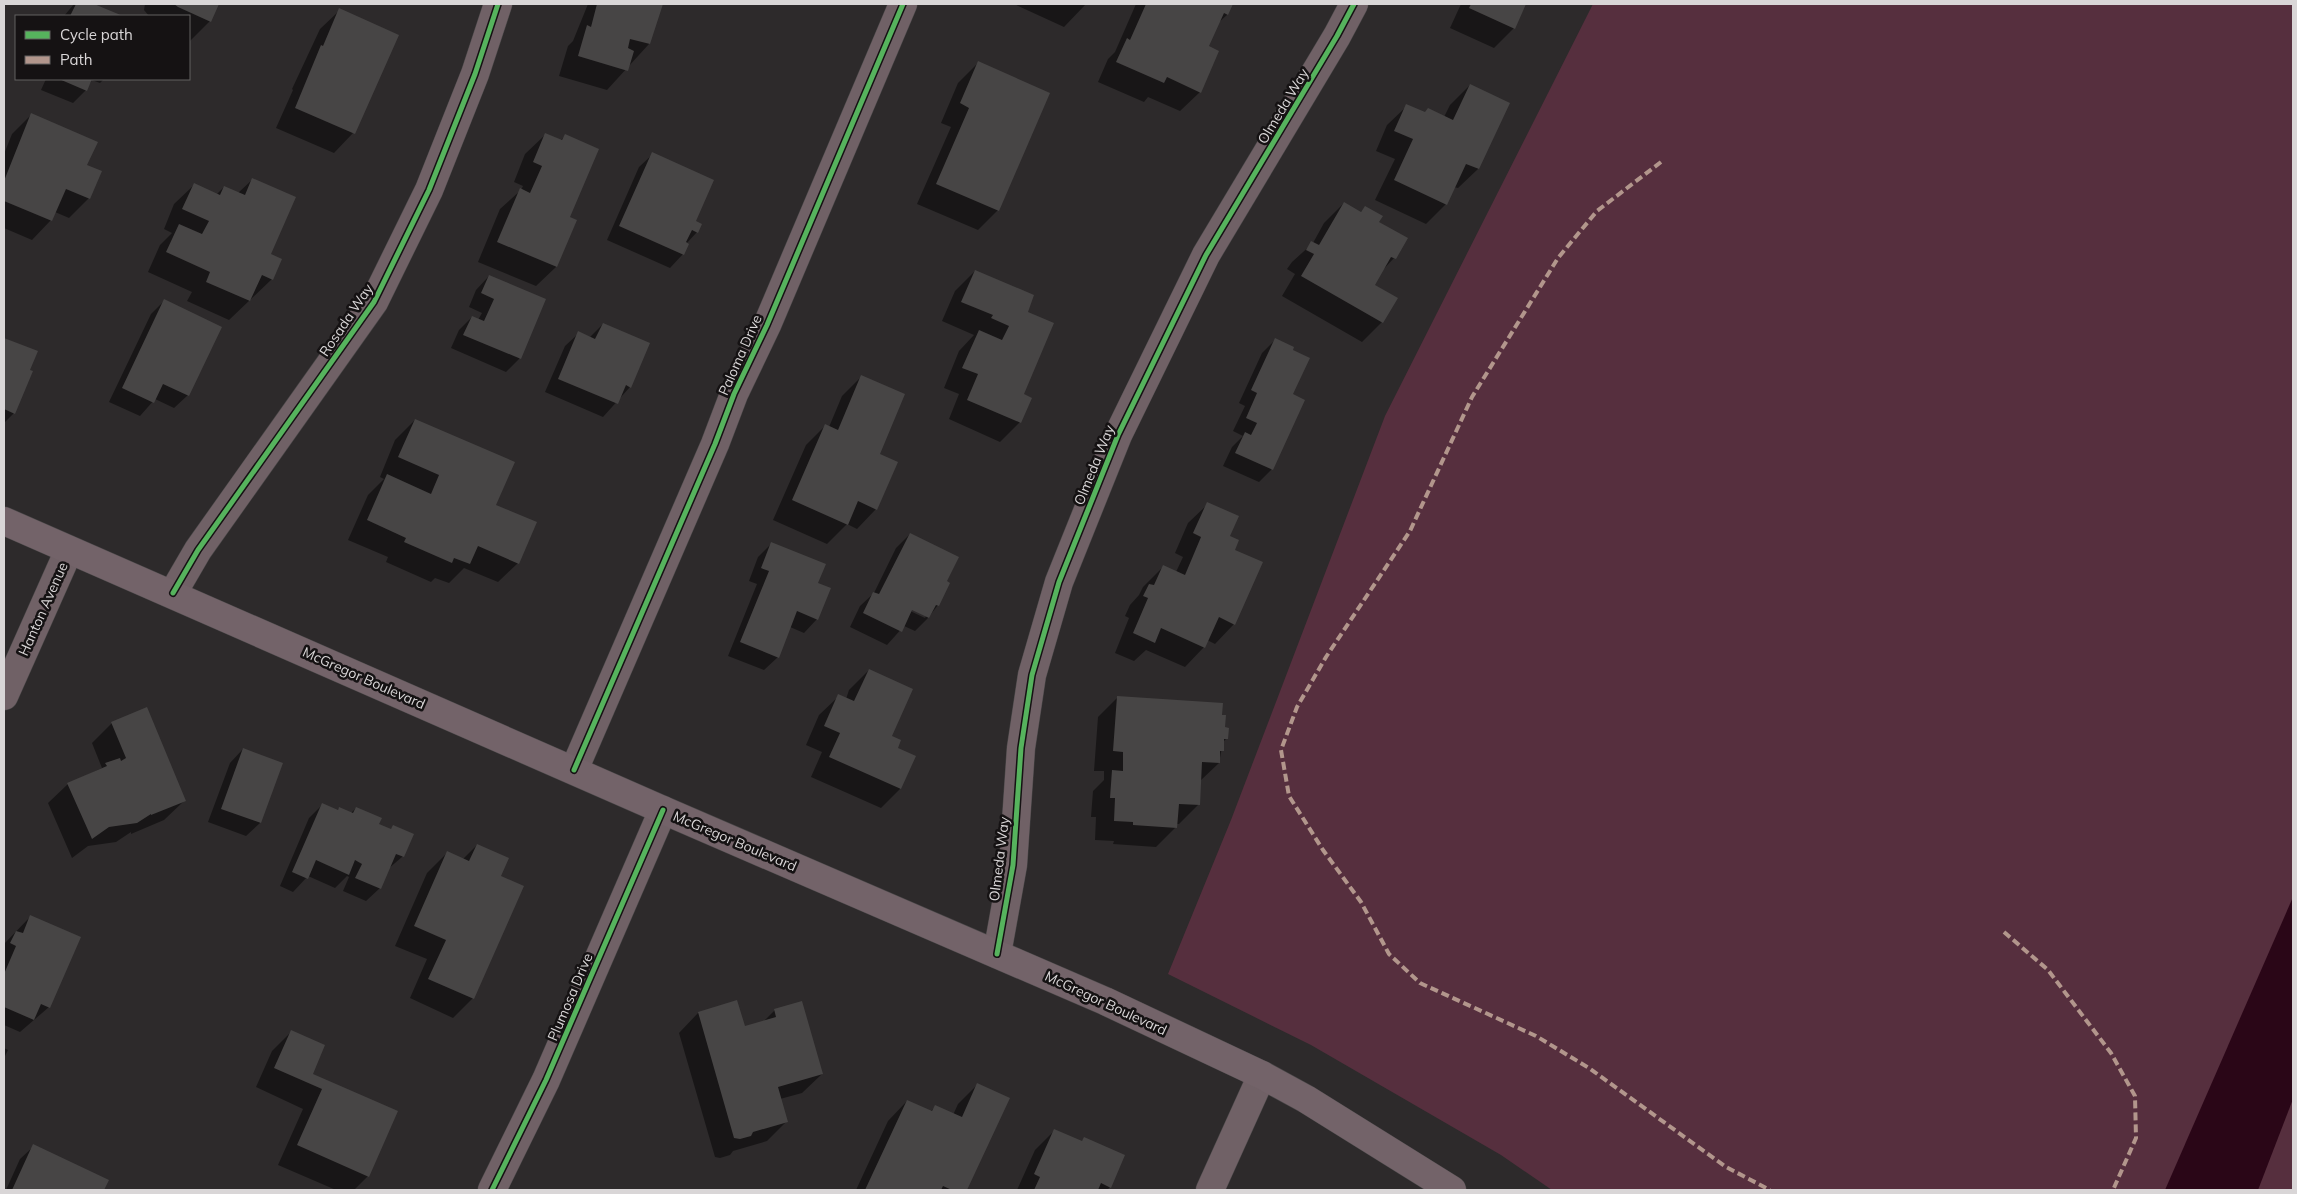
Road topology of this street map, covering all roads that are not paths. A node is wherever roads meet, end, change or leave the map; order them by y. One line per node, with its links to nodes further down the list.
1 (498, 4): 6 (street, Rosada Way)
2 (904, 4): 8 (street, Paloma Drive)
3 (1354, 4): 10 (street, Olmeda Way)
4 (4, 521): 5 (main road, McGregor Boulevard)
5 (70, 550): 6 (main road, McGregor Boulevard); 7 (street, Hanton Avenue)
6 (173, 594): 8 (main road, McGregor Boulevard)
7 (4, 696)
8 (574, 770): 9 (main road, McGregor Boulevard)
9 (663, 810): 10 (main road, McGregor Boulevard); 12 (street, Plumosa Drive)
10 (997, 954): 11 (main road, McGregor Boulevard)
11 (1262, 1075): 13 (street); 14 (main road, McGregor Boulevard)
12 (492, 1190)
13 (1210, 1190)
14 (1452, 1190)

